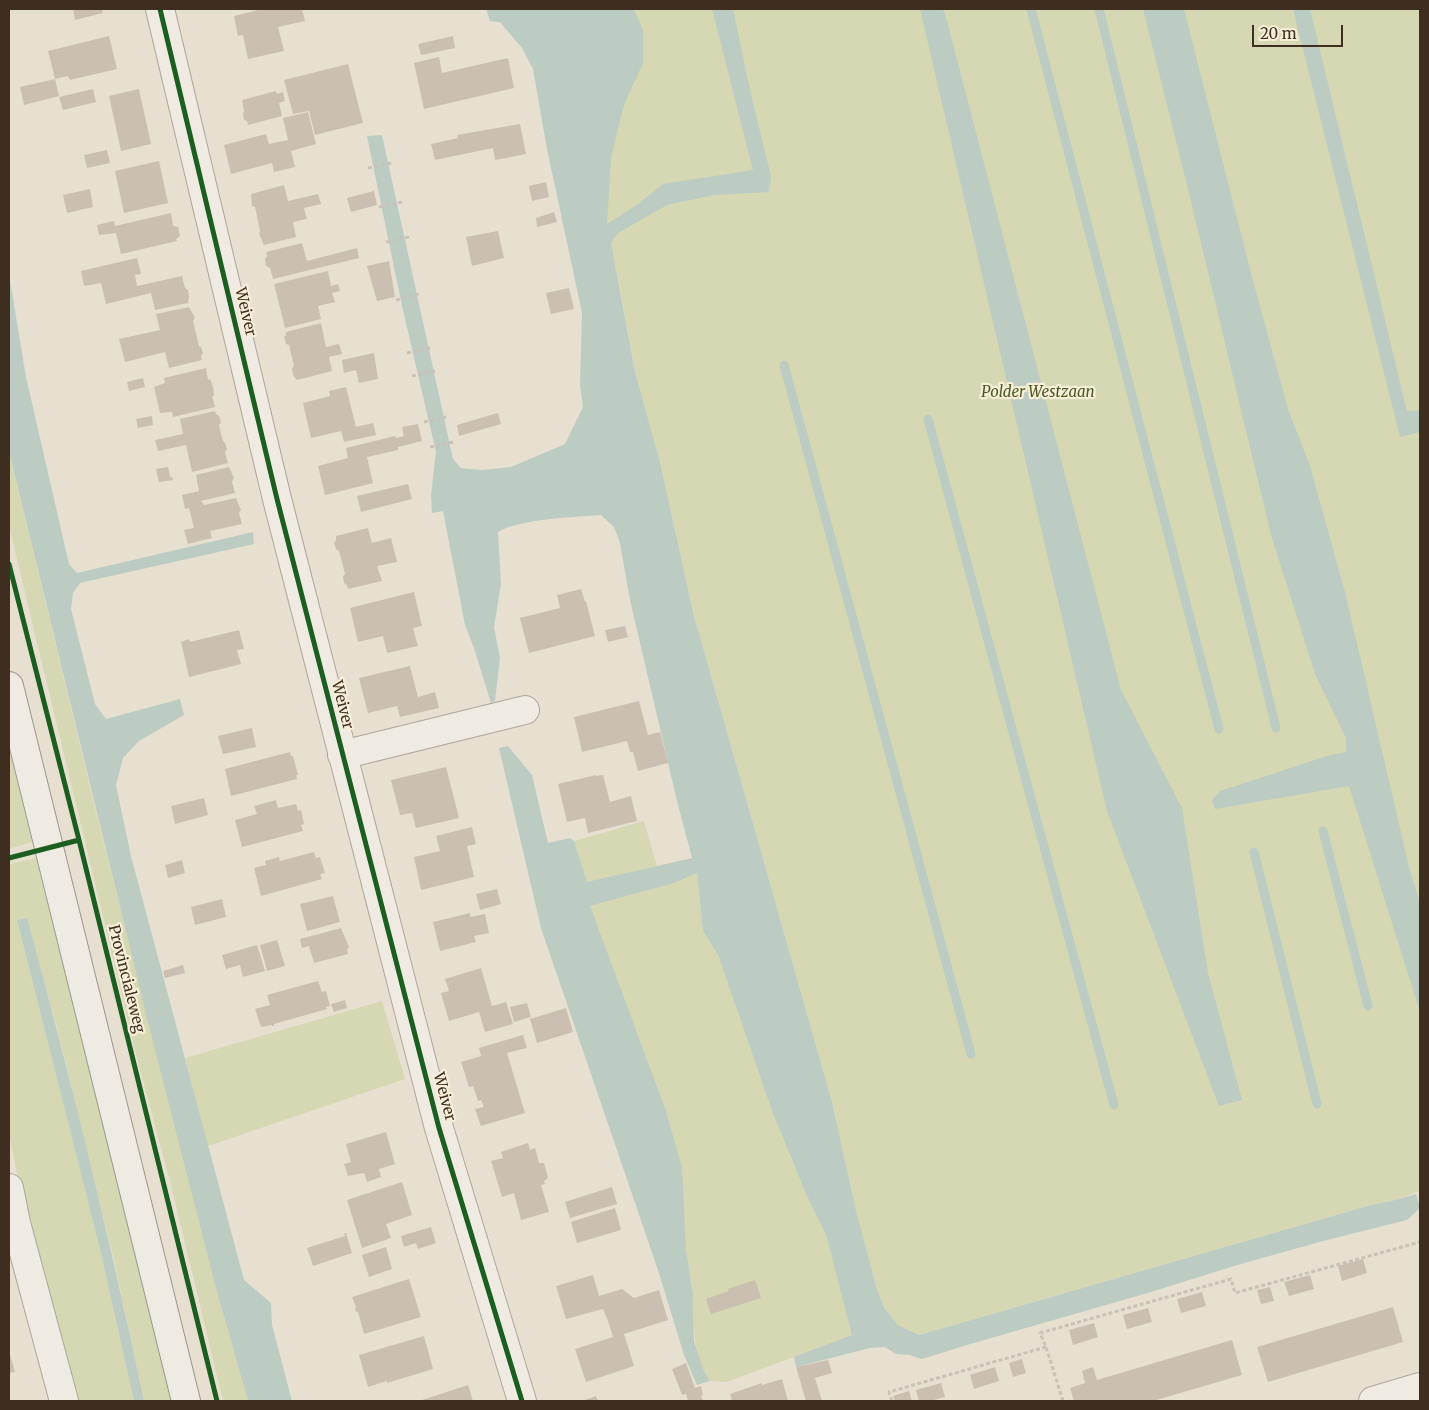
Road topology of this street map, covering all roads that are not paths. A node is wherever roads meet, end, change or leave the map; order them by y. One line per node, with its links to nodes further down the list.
1 (160, 9): 4 (street, Weiver)
2 (9, 686): 8 (street)
3 (525, 710): 4 (street)
4 (342, 755): 9 (street, Weiver)
5 (9, 1188): 7 (street)
6 (1420, 1387): 10 (street)
7 (64, 1401)
8 (186, 1401)
9 (522, 1401)
10 (1373, 1401)

